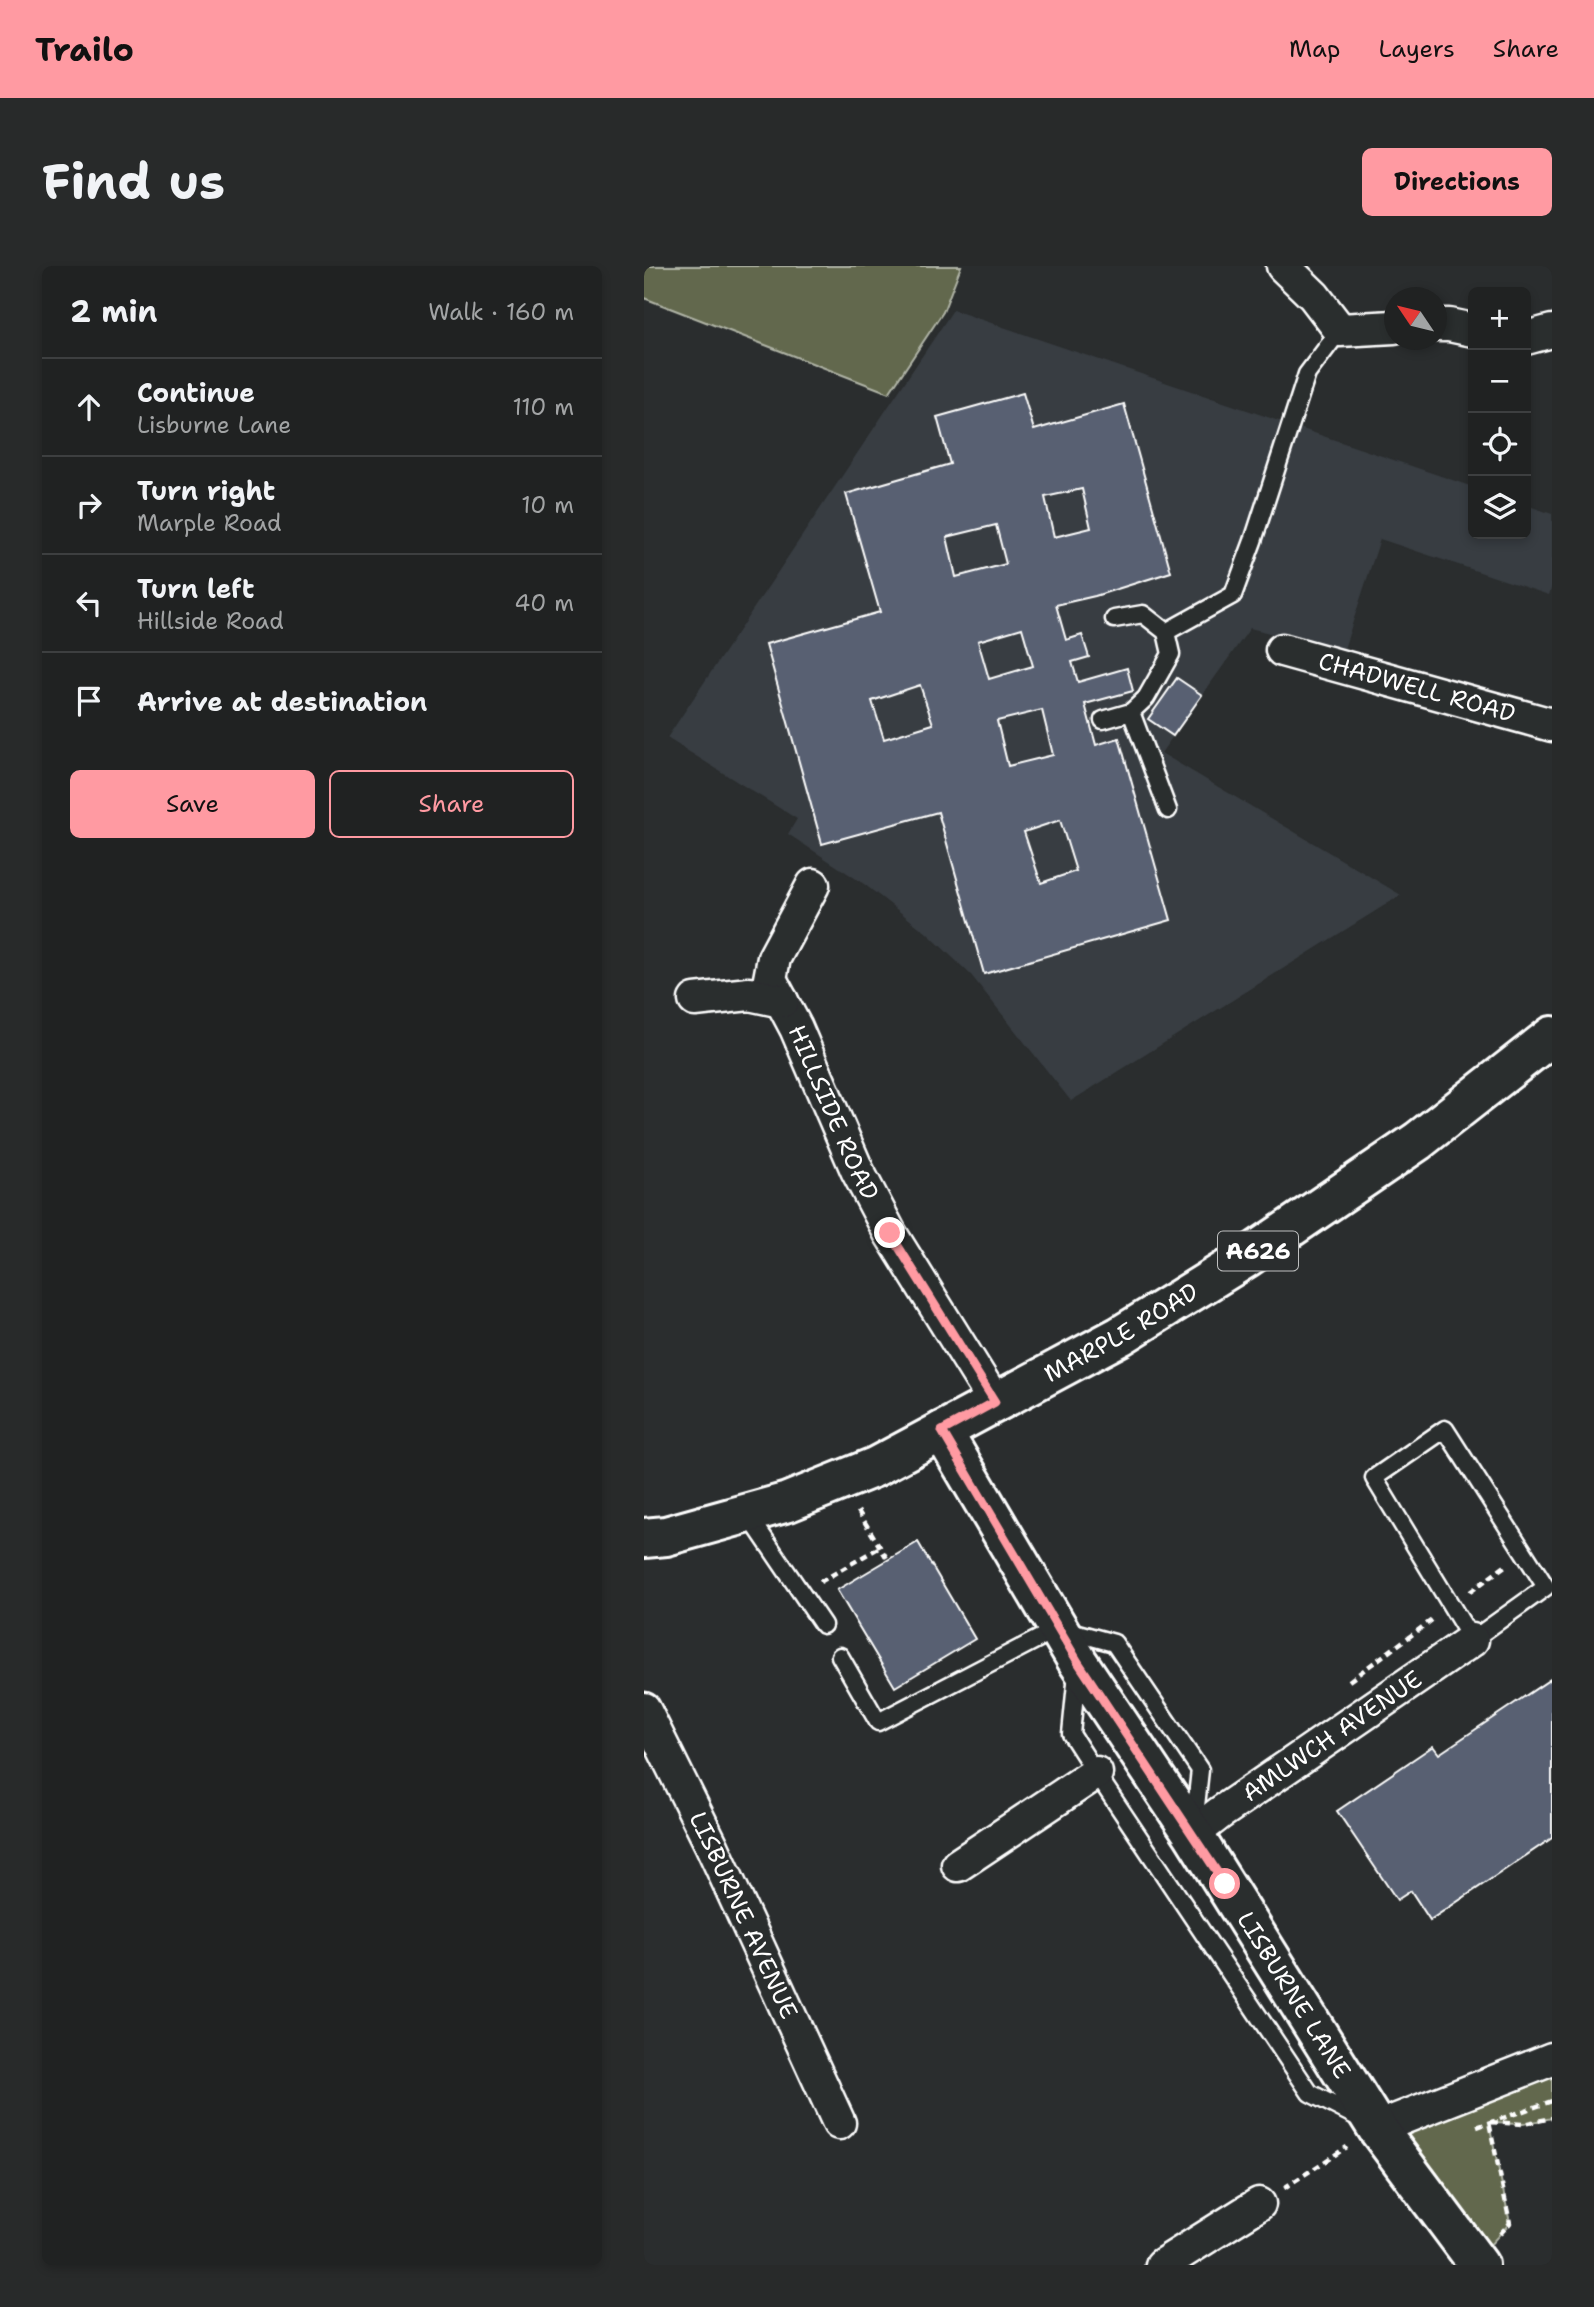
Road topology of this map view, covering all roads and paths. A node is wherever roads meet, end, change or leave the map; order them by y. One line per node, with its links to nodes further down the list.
1 (1283, 266): 5 (street)
2 (1447, 324): 4 (street)
3 (1384, 328): 5 (street)
4 (1468, 329)
5 (1340, 330): 9 (lane)
6 (1552, 331): 7 (street)
7 (1531, 337)
8 (1114, 620): 9 (lane)
9 (1166, 632): 11 (lane)
10 (1282, 650): 13 (street, CHADWELL ROAD)
11 (1131, 712): 12 (lane); 14 (lane)
12 (1103, 720)
13 (1552, 725)
14 (1168, 810)
15 (813, 885): 17 (street, HILLSIDE ROAD)
16 (695, 1000): 17 (street, HILLSIDE ROAD)
17 (782, 1001): 19 (street, HILLSIDE ROAD)
18 (1552, 1037): 19 (main road, MARPLE ROAD / A626)
19 (995, 1402): 20 (main road, MARPLE ROAD / A626)
20 (942, 1431): 21 (main road, MARPLE ROAD / A626); 28 (main road, LISBURNE LANE)
21 (839, 1481): 22 (main road, MARPLE ROAD / A626); 24 (path)
22 (747, 1513): 23 (main road, MARPLE ROAD / A626); 26 (lane)
23 (644, 1538)
24 (880, 1547): 25 (path); 26 (path)
25 (887, 1560)
26 (801, 1593): 27 (lane)
27 (823, 1625)
28 (1059, 1628): 30 (lane); 31 (main road, LISBURNE LANE); 34 (lane)
29 (1472, 1640): 29 (lane); 34 (street, AMLWCH AVENUE)
30 (840, 1656)
31 (1078, 1662): 33 (lane); 34 (main road, LISBURNE LANE)
32 (644, 1709): 40 (street, LISBURNE AVENUE)
33 (1096, 1773): 35 (street); 41 (lane)
34 (1193, 1834): 41 (main road, LISBURNE LANE)
35 (958, 1865)
36 (1552, 2059): 41 (street)
37 (1552, 2101): 39 (path)
38 (1552, 2118): 39 (path)
39 (1489, 2122): 42 (path); 44 (path)
40 (839, 2123)
41 (1377, 2127): 43 (path); 44 (main road, LISBURNE LANE)
42 (1466, 2130)
43 (1259, 2204): 45 (street)
44 (1487, 2253)
45 (1162, 2265)

